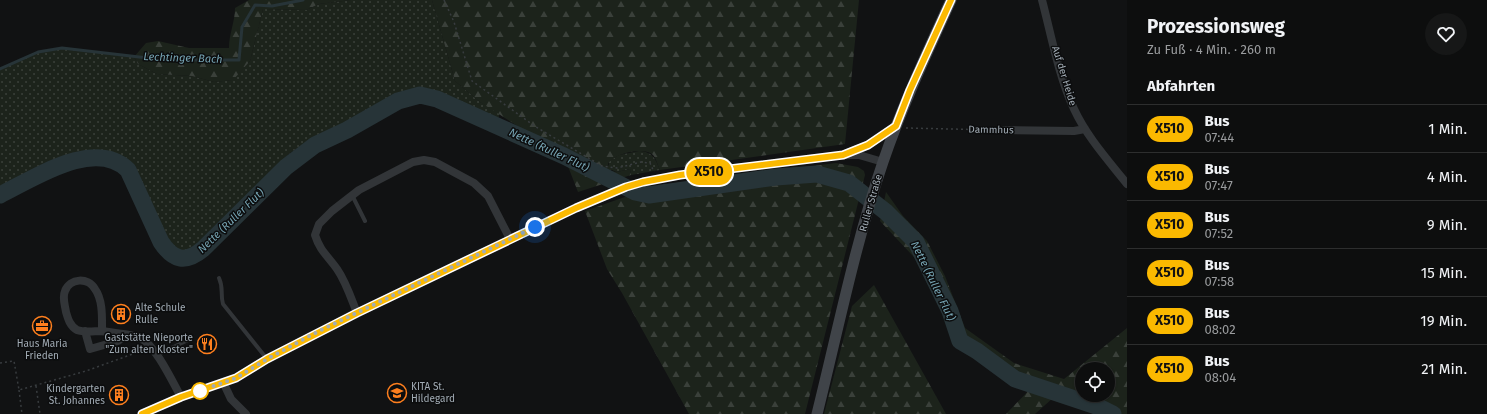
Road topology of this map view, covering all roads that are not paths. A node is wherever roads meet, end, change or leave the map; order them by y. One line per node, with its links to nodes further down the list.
1 (951, 0): 3 (main road, Ruller Straße)
2 (1042, 0): 4 (street, Auf der Heide)
3 (896, 126): 6 (street); 7 (main road, Ruller Straße)
4 (1084, 129): 5 (street, Dammhus); 8 (street, Auf der Heide)
5 (1005, 130)
6 (843, 155): 7 (street); 11 (street)
7 (884, 162): 24 (main road, Ruller Straße)
8 (1127, 184)
9 (352, 195): 10 (lane); 11 (street); 13 (street)
10 (365, 221)
11 (510, 239): 13 (street)
12 (219, 278): 19 (lane)
13 (357, 313): 19 (street)
14 (85, 331): 15 (street); 15 (street); 16 (street)
15 (102, 331): 16 (street)
16 (125, 336): 18 (street)
17 (188, 340): 18 (lane)
18 (156, 356): 21 (street)
19 (267, 359): 20 (street)
20 (224, 384): 21 (street); 23 (street)
21 (181, 397): 22 (street)
22 (142, 414)
23 (246, 414)
24 (817, 414)

